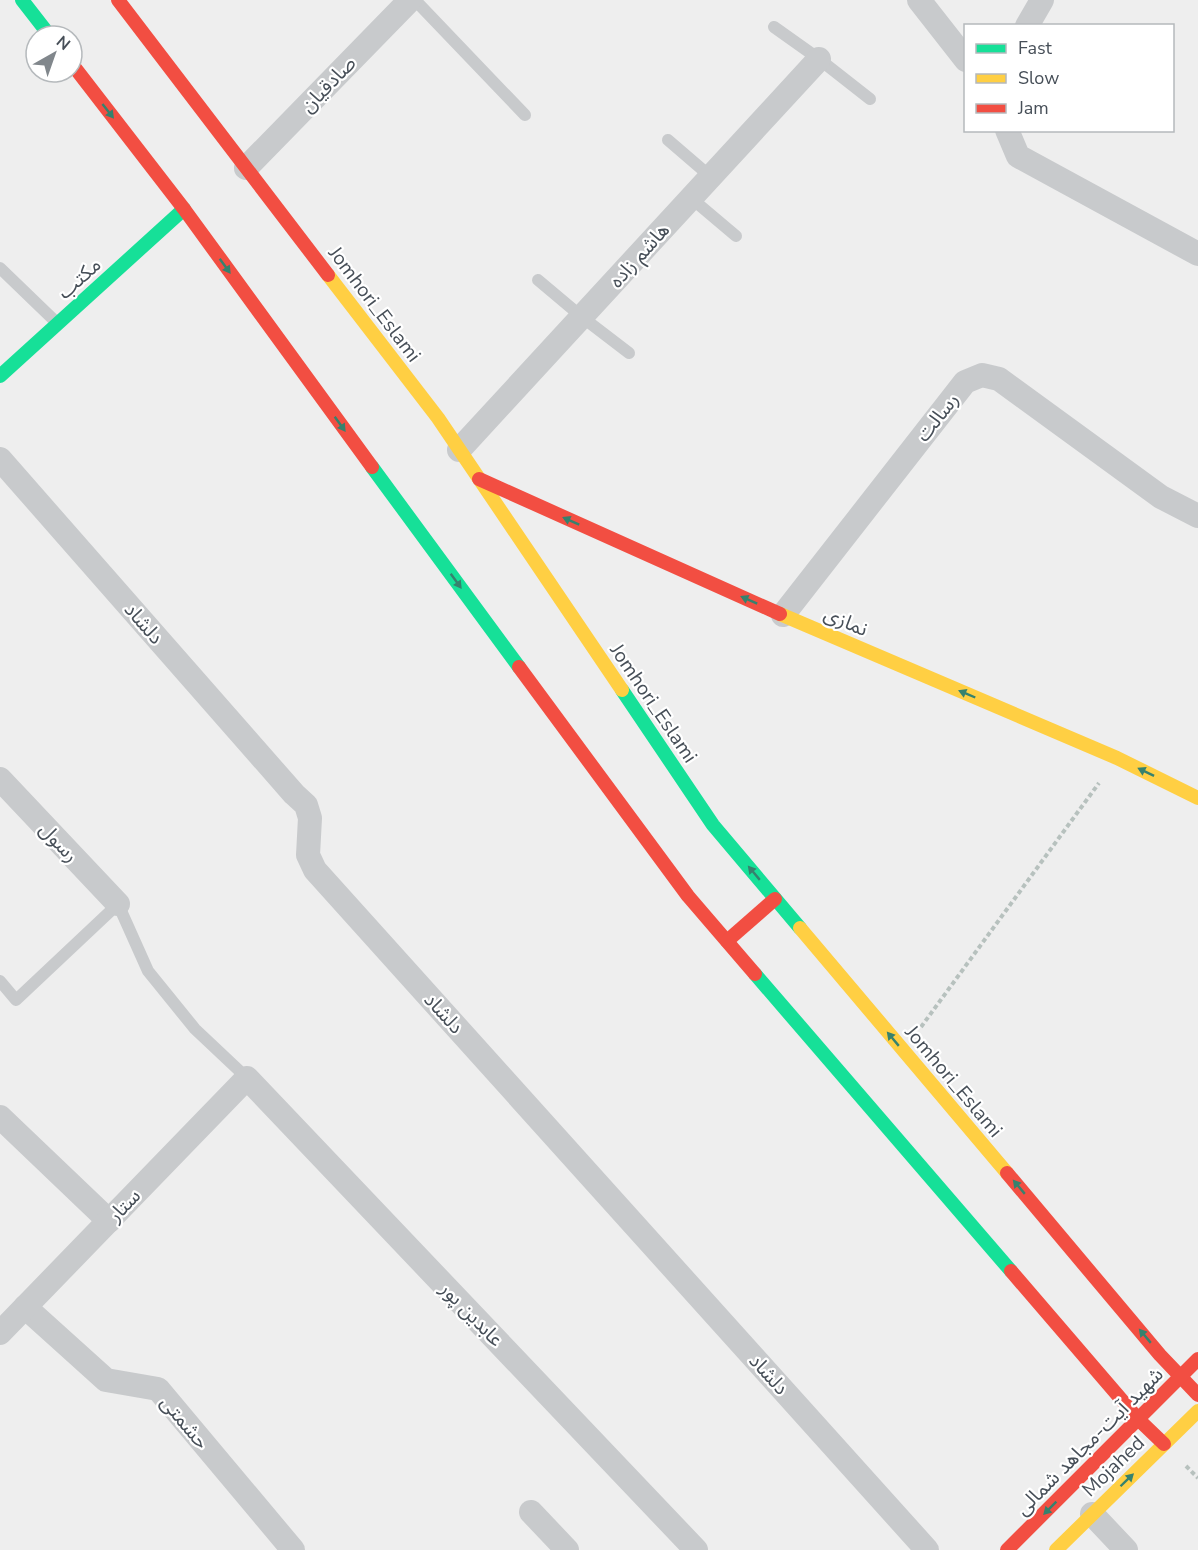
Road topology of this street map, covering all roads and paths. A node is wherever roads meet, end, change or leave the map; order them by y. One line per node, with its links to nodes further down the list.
1 (22, 0): 7 (main road)
2 (118, 0): 17 (main road, Jomhori_Eslami)
3 (410, 0): 17 (street, صادقیان)
4 (415, 0): 14 (lane)
5 (920, 0): 10 (street)
6 (1042, 0): 8 (street)
7 (41, 24)
8 (1028, 24)
9 (774, 27): 11 (lane)
10 (964, 57)
11 (819, 59): 13 (lane); 18 (street, هاشم زاده)
12 (84, 80): 20 (main road, one-way to 20)
13 (870, 99)
14 (525, 115)
15 (1008, 132): 22 (street)
16 (668, 140): 18 (lane)
17 (246, 168): 29 (main road, Jomhori_Eslami)
18 (711, 177): 19 (street, هاشم زاده)
19 (692, 198): 21 (lane); 25 (street, هاشم زاده)
20 (184, 209): 26 (main road, مکتب); 39 (main road, one-way to 39)
21 (736, 236)
22 (1198, 254)
23 (0, 267): 26 (lane)
24 (538, 280): 25 (lane)
25 (582, 317): 27 (lane); 29 (street, هاشم زاده)
26 (58, 324): 28 (main road, مکتب)
27 (629, 353)
28 (0, 376)
29 (459, 450): 31 (main road, Jomhori_Eslami)
30 (0, 459): 58 (street, دلشاد)
31 (479, 479): 33 (main road, نمازی, one-way to 31); 37 (main road, Jomhori_Eslami, one-way to 31)
32 (1198, 516): 33 (street, رسالت)
33 (783, 615): 34 (main road, نمازی, one-way to 33)
34 (1117, 758): 36 (main road, نمازی, one-way to 34); 41 (path)
35 (0, 779): 38 (street, رسول)
36 (1198, 798)
37 (775, 899): 39 (main road); 41 (main road, Jomhori_Eslami, one-way to 37)
38 (118, 904): 40 (lane); 42 (lane)
39 (727, 941): 51 (main road)
40 (0, 981)
41 (904, 1051): 48 (main road, Jomhori_Eslami, one-way to 41)
42 (247, 1078): 44 (street, ستار); 57 (street, عابدین پور)
43 (0, 1117): 44 (street)
44 (109, 1221): 45 (street, ستار)
45 (25, 1308): 46 (street, ستار); 55 (street, حشمتی)
46 (0, 1334)
47 (1198, 1359): 48 (main road, شهید آیت-مجاهد شمالی)
48 (1180, 1377): 49 (main road, Jomhori_Eslami); 51 (main road, شهید آیت-مجاهد شمالی)
49 (1198, 1395)
50 (1198, 1411): 52 (main road, Mojahed)
51 (1139, 1420): 52 (main road); 59 (main road, شهید آیت-مجاهد شمالی, one-way to 59)
52 (1164, 1444): 54 (main road, Mojahed, one-way to 52)
53 (531, 1512): 56 (street)
54 (1092, 1514): 60 (main road, Mojahed); 61 (street)
55 (293, 1550)
56 (567, 1550)
57 (696, 1550)
58 (927, 1550)
59 (1007, 1550)
60 (1056, 1550)
61 (1126, 1550)

